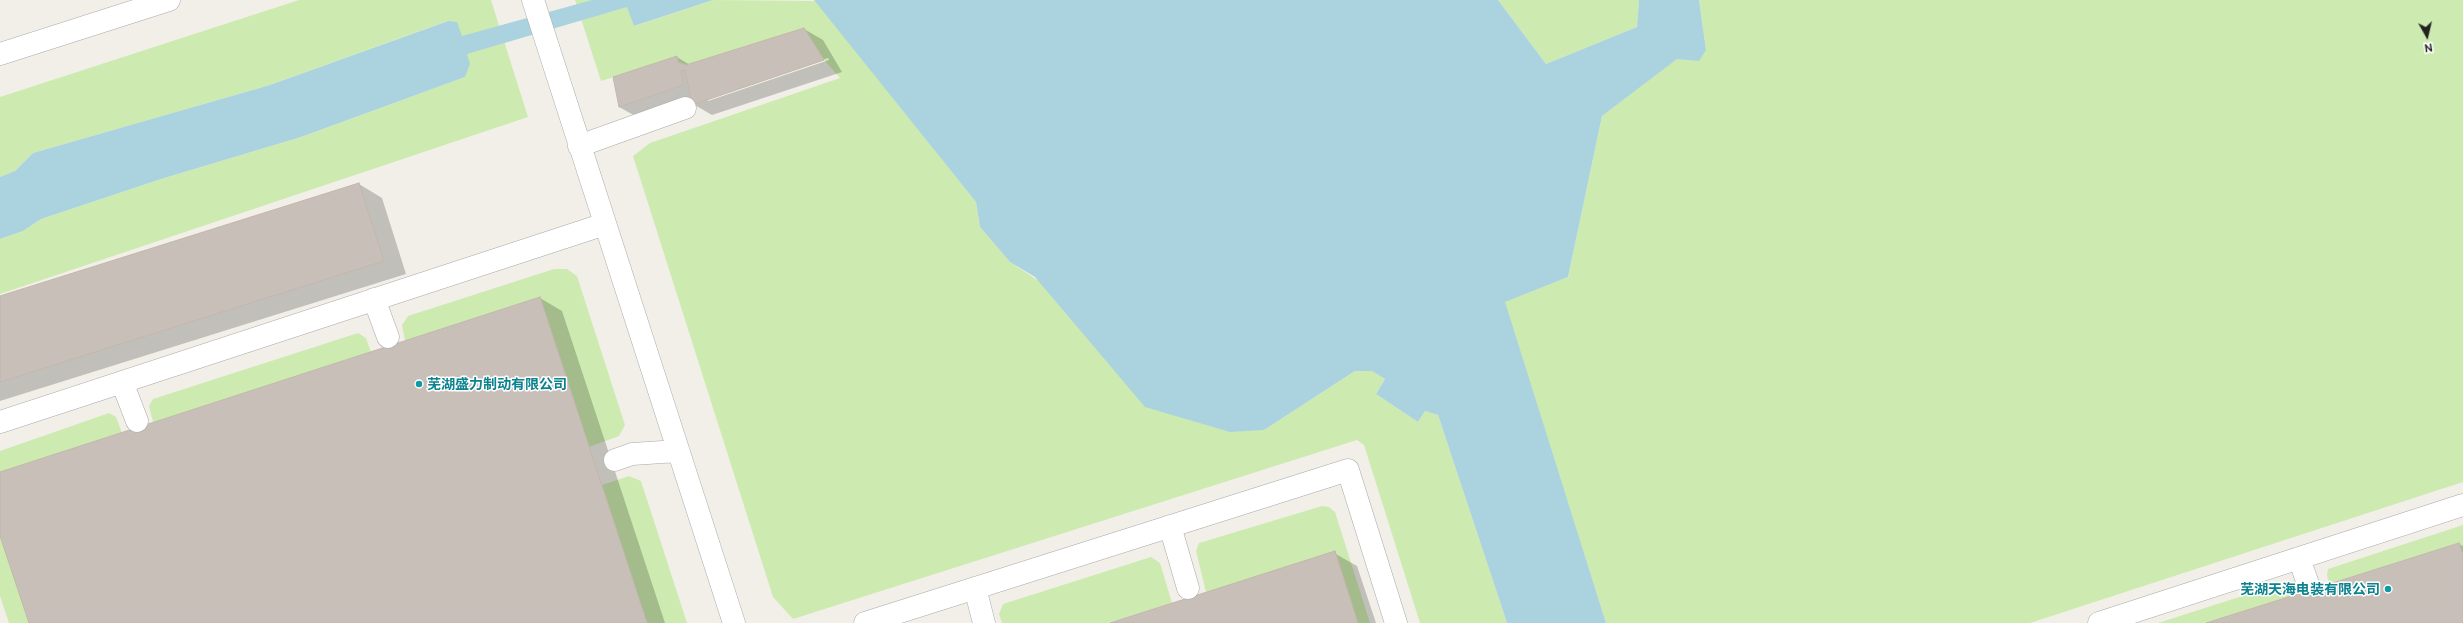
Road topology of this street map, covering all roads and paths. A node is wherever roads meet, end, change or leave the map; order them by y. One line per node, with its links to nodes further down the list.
1 (169, 0): 3 (lane)
2 (533, 0): 5 (lane)
3 (0, 54)
4 (685, 108): 5 (lane)
5 (579, 146): 6 (lane)
6 (605, 224): 7 (lane); 12 (lane)
7 (374, 299): 8 (lane); 9 (lane)
8 (388, 337)
9 (122, 382): 10 (lane); 11 (lane)
10 (137, 421)
11 (0, 422)
12 (678, 451): 13 (lane); 20 (lane)
13 (615, 460)
14 (2463, 505): 16 (lane)
15 (1170, 526): 18 (lane); 19 (lane); 23 (lane)
16 (2299, 558): 17 (lane); 24 (lane)
17 (2308, 584)
18 (975, 588): 21 (lane); 22 (lane)
19 (1188, 588)
20 (734, 623)
21 (865, 623)
22 (984, 623)
23 (1396, 623)
24 (2099, 623)

